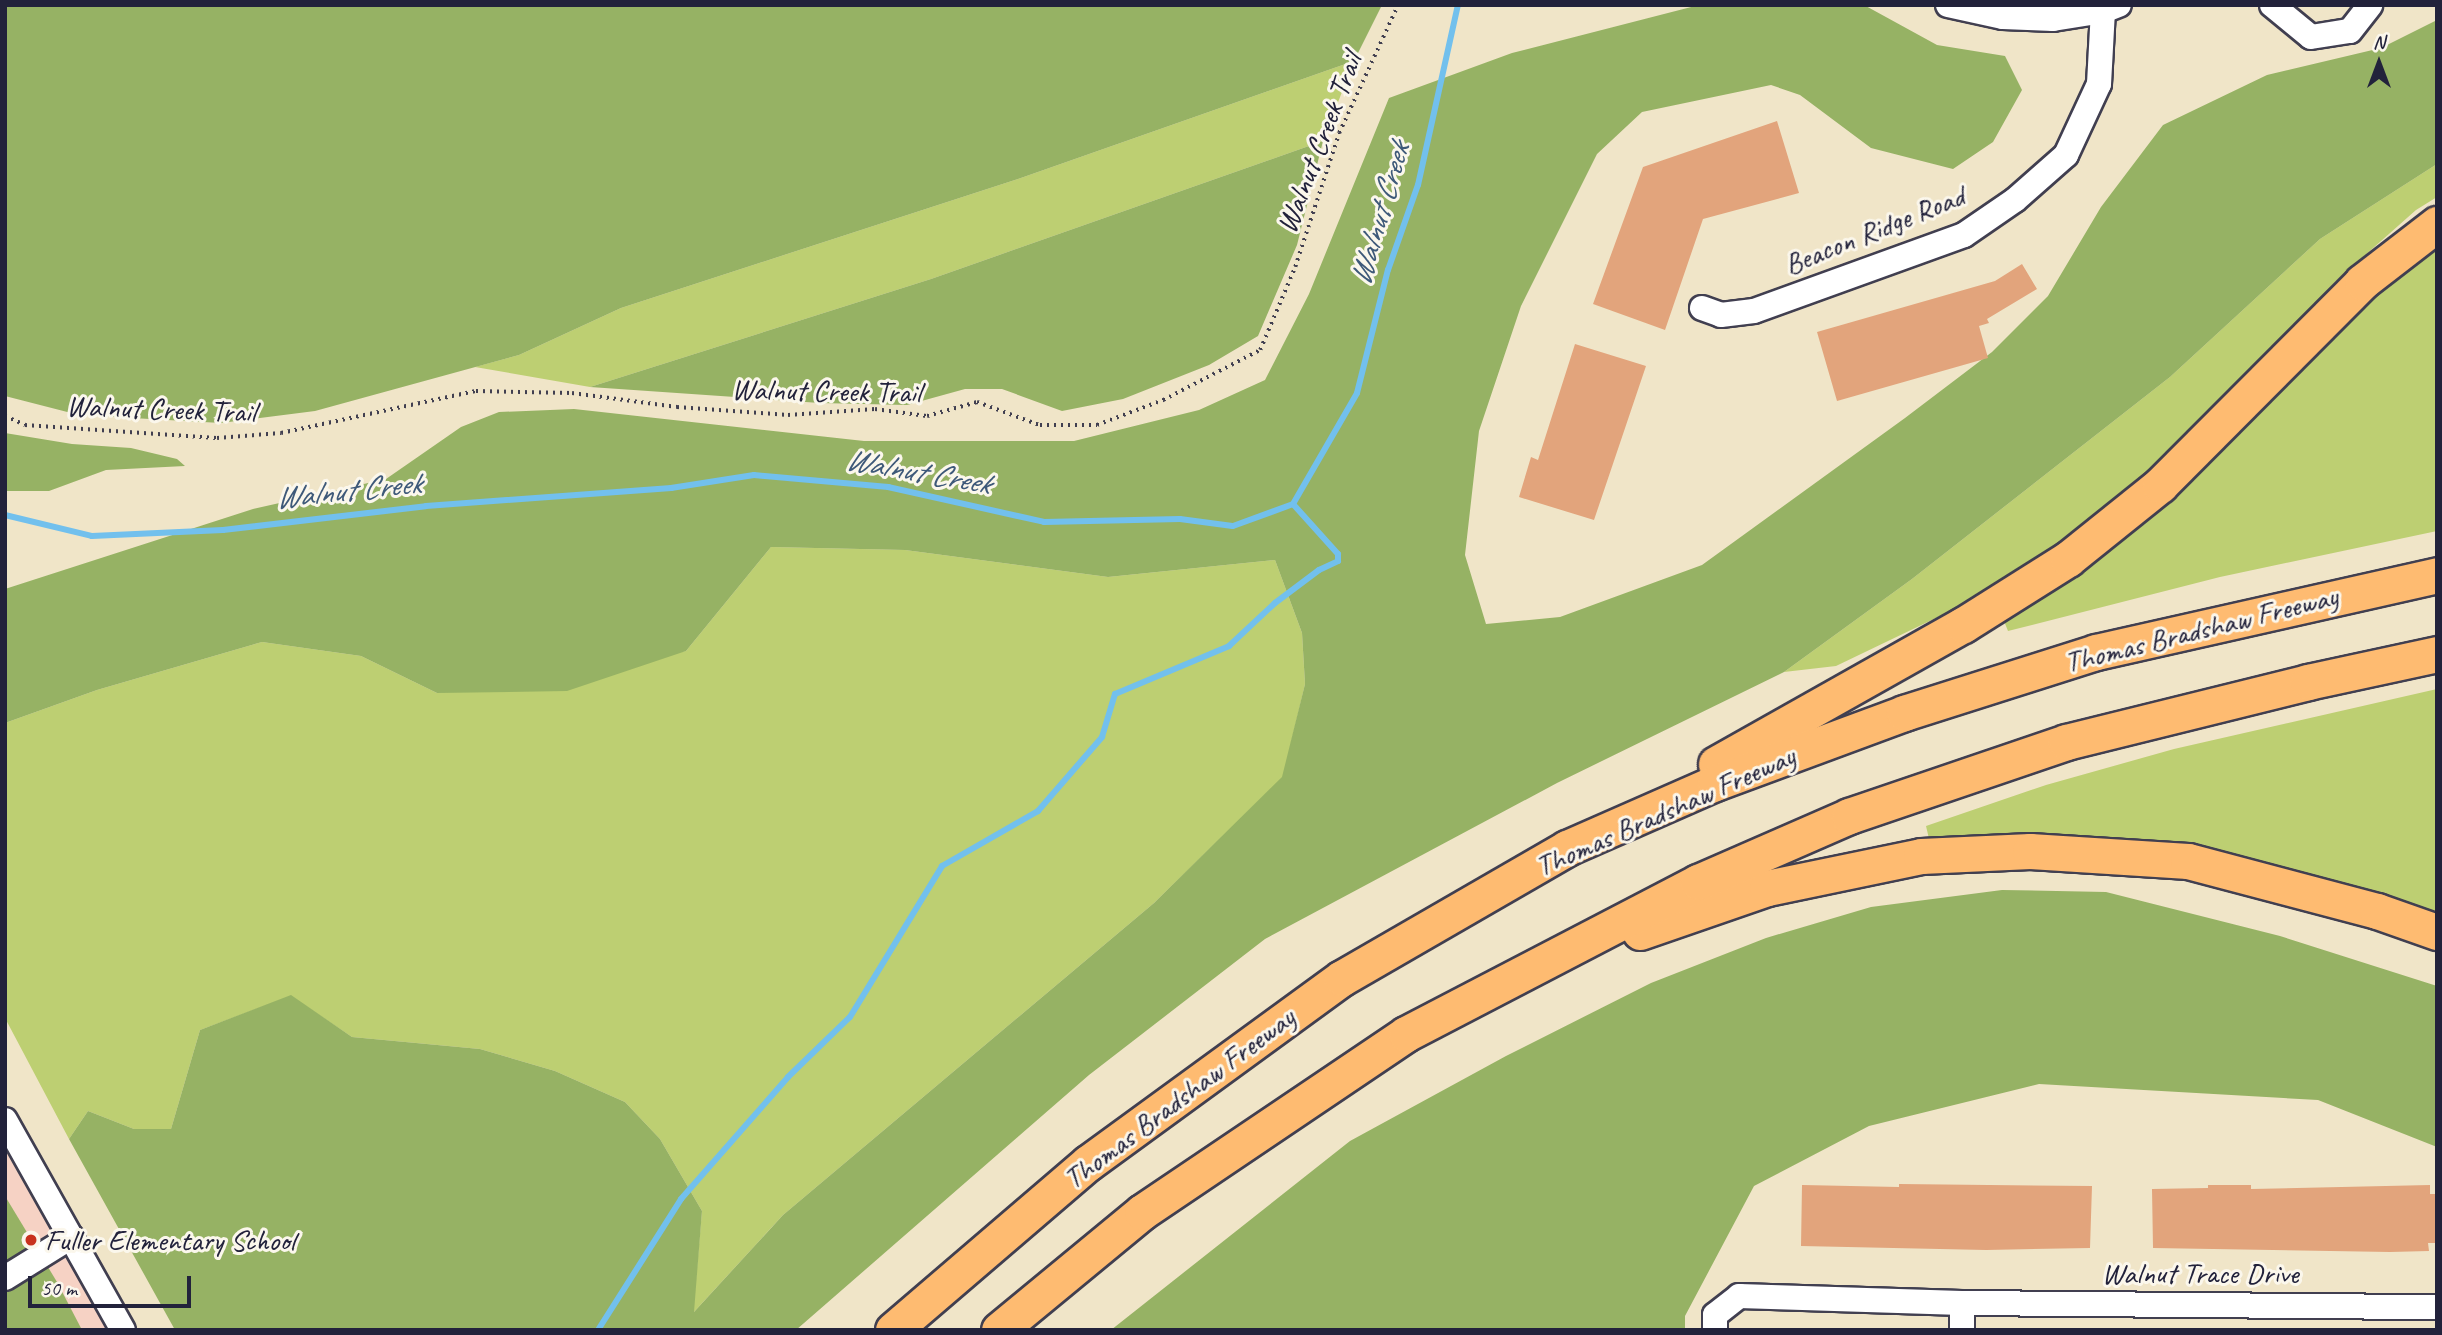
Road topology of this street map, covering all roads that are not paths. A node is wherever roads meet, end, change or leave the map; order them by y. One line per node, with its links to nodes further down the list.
1 (1948, 5): 4 (street)
2 (2272, 5): 3 (street)
3 (2370, 5)
4 (2111, 8): 6 (street, Beacon Ridge Road)
5 (2437, 224): 9 (highway)
6 (1702, 308)
7 (2437, 575): 9 (highway, Thomas Bradshaw Freeway)
8 (2437, 654): 11 (highway)
9 (1567, 848): 18 (highway, Thomas Bradshaw Freeway)
10 (2437, 932): 11 (highway)
11 (1517, 974): 19 (highway)
12 (5, 1120): 13 (street)
13 (71, 1237): 14 (street); 17 (street)
14 (5, 1278)
15 (1962, 1303): 16 (street, Walnut Trace Drive); 20 (street, Walnut Trace Drive); 21 (street)
16 (2437, 1307)
17 (123, 1330)
18 (893, 1330)
19 (999, 1330)
20 (1715, 1330)
21 (1962, 1330)

